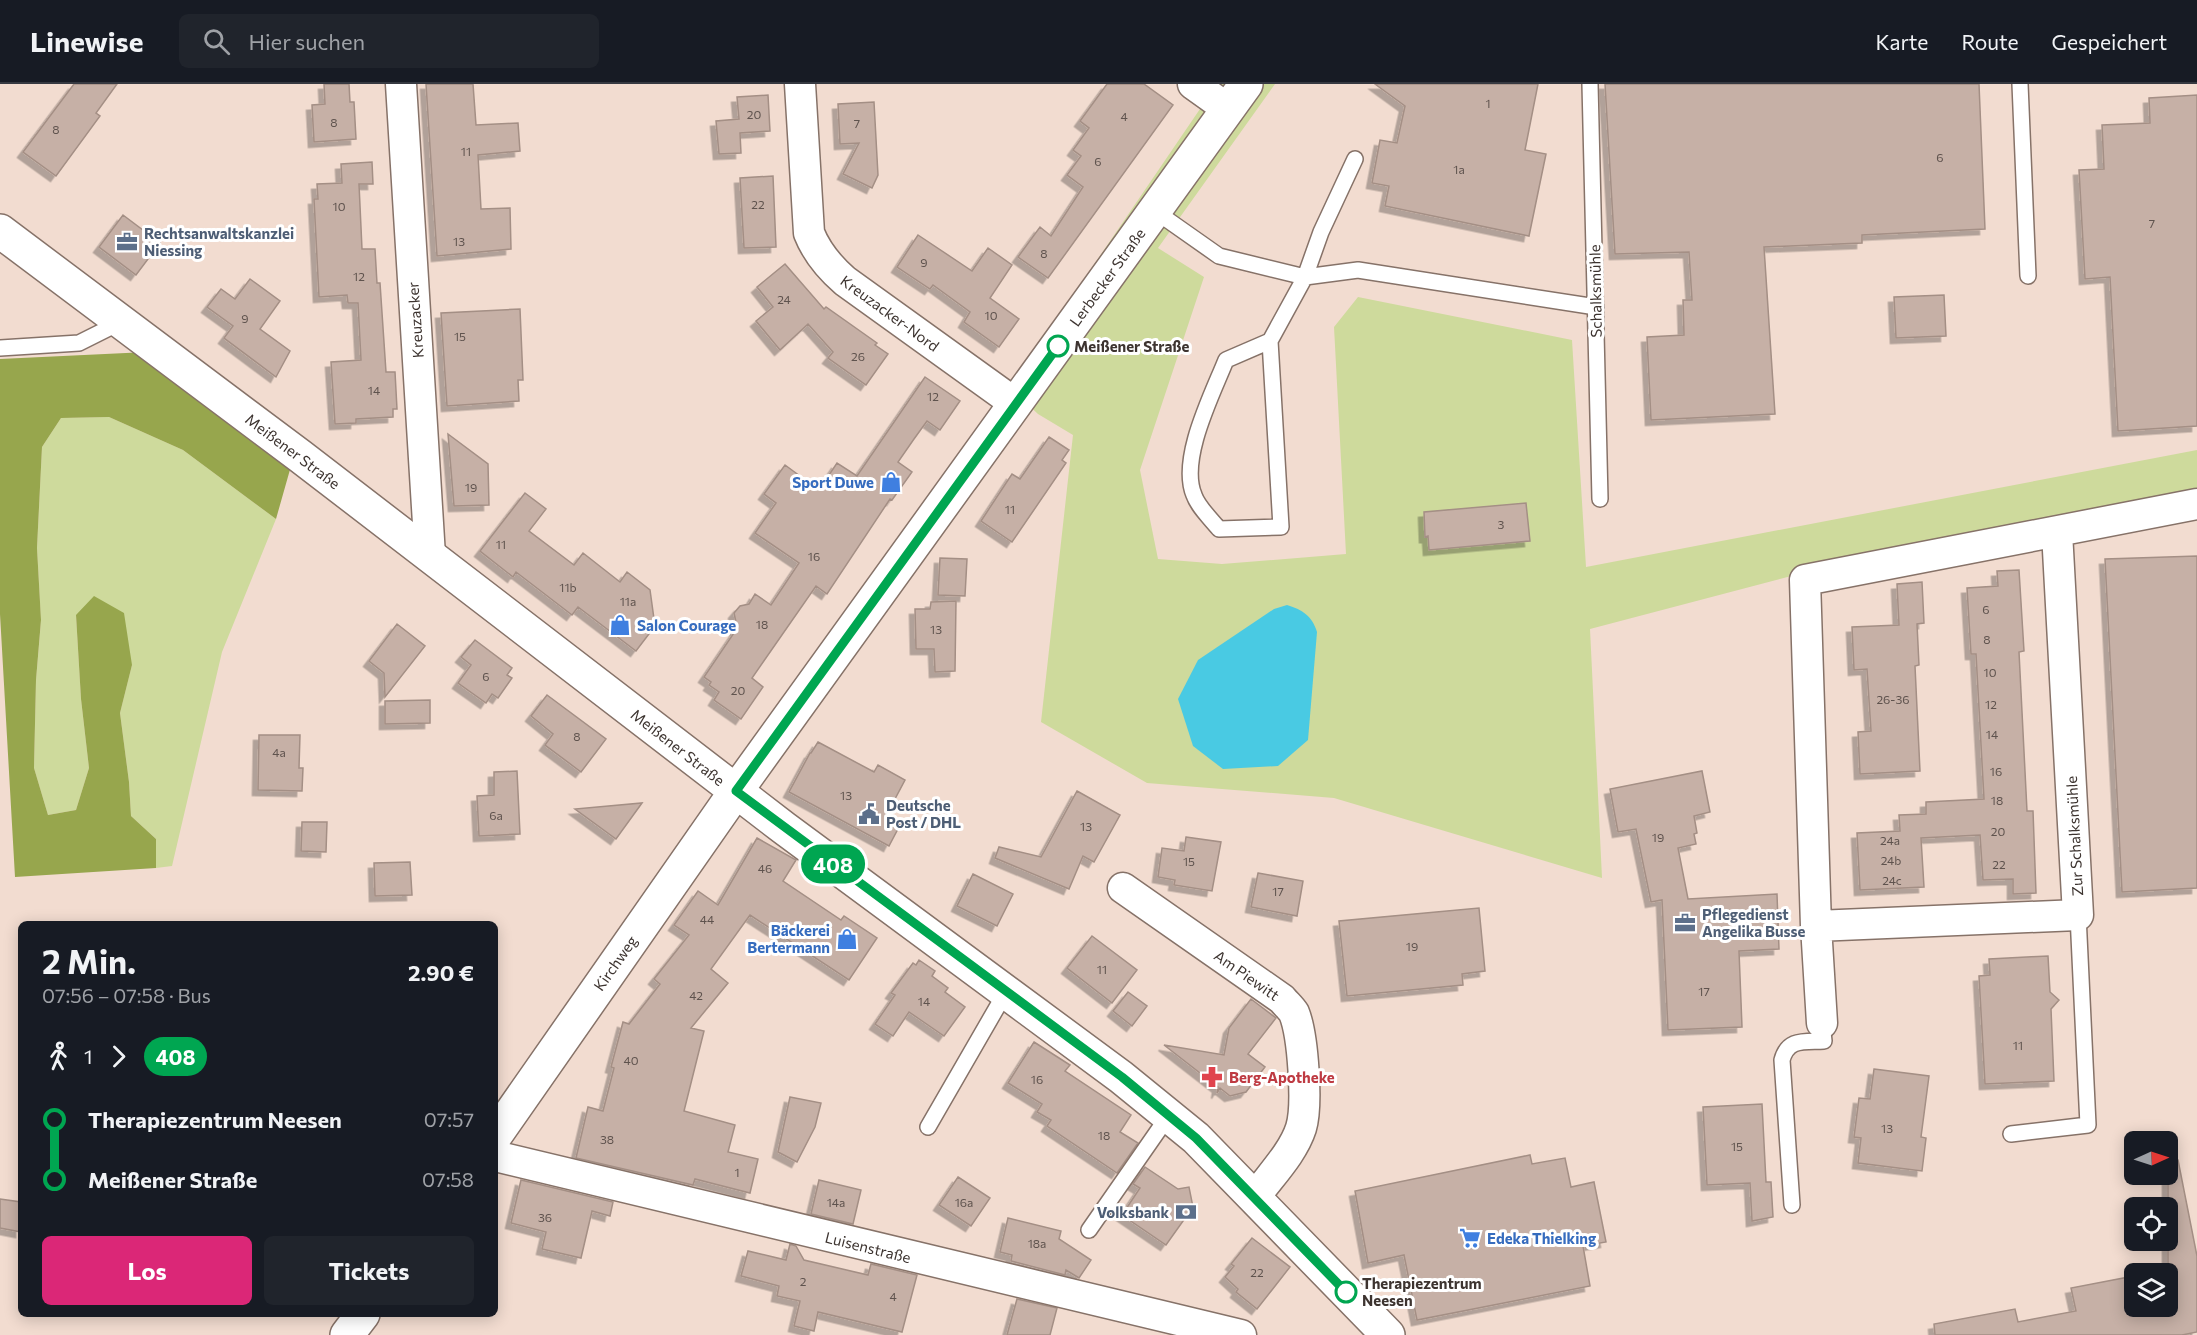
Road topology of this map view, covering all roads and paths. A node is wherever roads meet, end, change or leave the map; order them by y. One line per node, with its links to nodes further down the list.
1 (401, 84): 20 (street, Kreuzacker)
2 (800, 84): 16 (street, Kreuzacker-Nord)
3 (1193, 84): 6 (street)
4 (1590, 84): 12 (lane, Schalksmühle)
5 (2020, 84): 10 (lane)
6 (1237, 97): 8 (street, Lerbecker Straße)
7 (1355, 159): 11 (lane)
8 (1155, 211): 11 (lane); 16 (street, Lerbecker Straße)
9 (0, 231): 13 (street, Meißener Straße)
10 (2028, 276)
11 (1305, 277): 12 (lane); 14 (lane)
12 (1596, 307): 17 (lane, Schalksmühle)
13 (121, 322): 15 (lane); 20 (street, Meißener Straße)
14 (1269, 341): 14 (lane)
15 (0, 348)
16 (1016, 404): 21 (street, Lerbecker Straße)
17 (1600, 499)
18 (2197, 504): 19 (street)
19 (2057, 532): 23 (street, Zur Schalksmühle); 24 (street)
20 (430, 556): 21 (street, Meißener Straße)
21 (736, 791): 25 (street, Meißener Straße); 29 (street, Kirchweg)
22 (1123, 888): 32 (street, Am Piewitt)
23 (2078, 915): 24 (street, Zur Schalksmühle); 30 (lane)
24 (1816, 926): 26 (street)
25 (1006, 990): 27 (street, Meißener Straße); 28 (lane)
26 (1822, 1023): 33 (lane)
27 (1169, 1115): 32 (street, Meißener Straße); 34 (lane)
28 (928, 1127)
29 (498, 1132)
30 (2011, 1134)
31 (498, 1157): 37 (street, Luisenstraße)
32 (1255, 1197): 38 (street, Meißener Straße)
33 (1792, 1205)
34 (1089, 1230)
35 (361, 1317): 36 (street)
36 (348, 1335)
37 (1241, 1335)
38 (1388, 1335)

